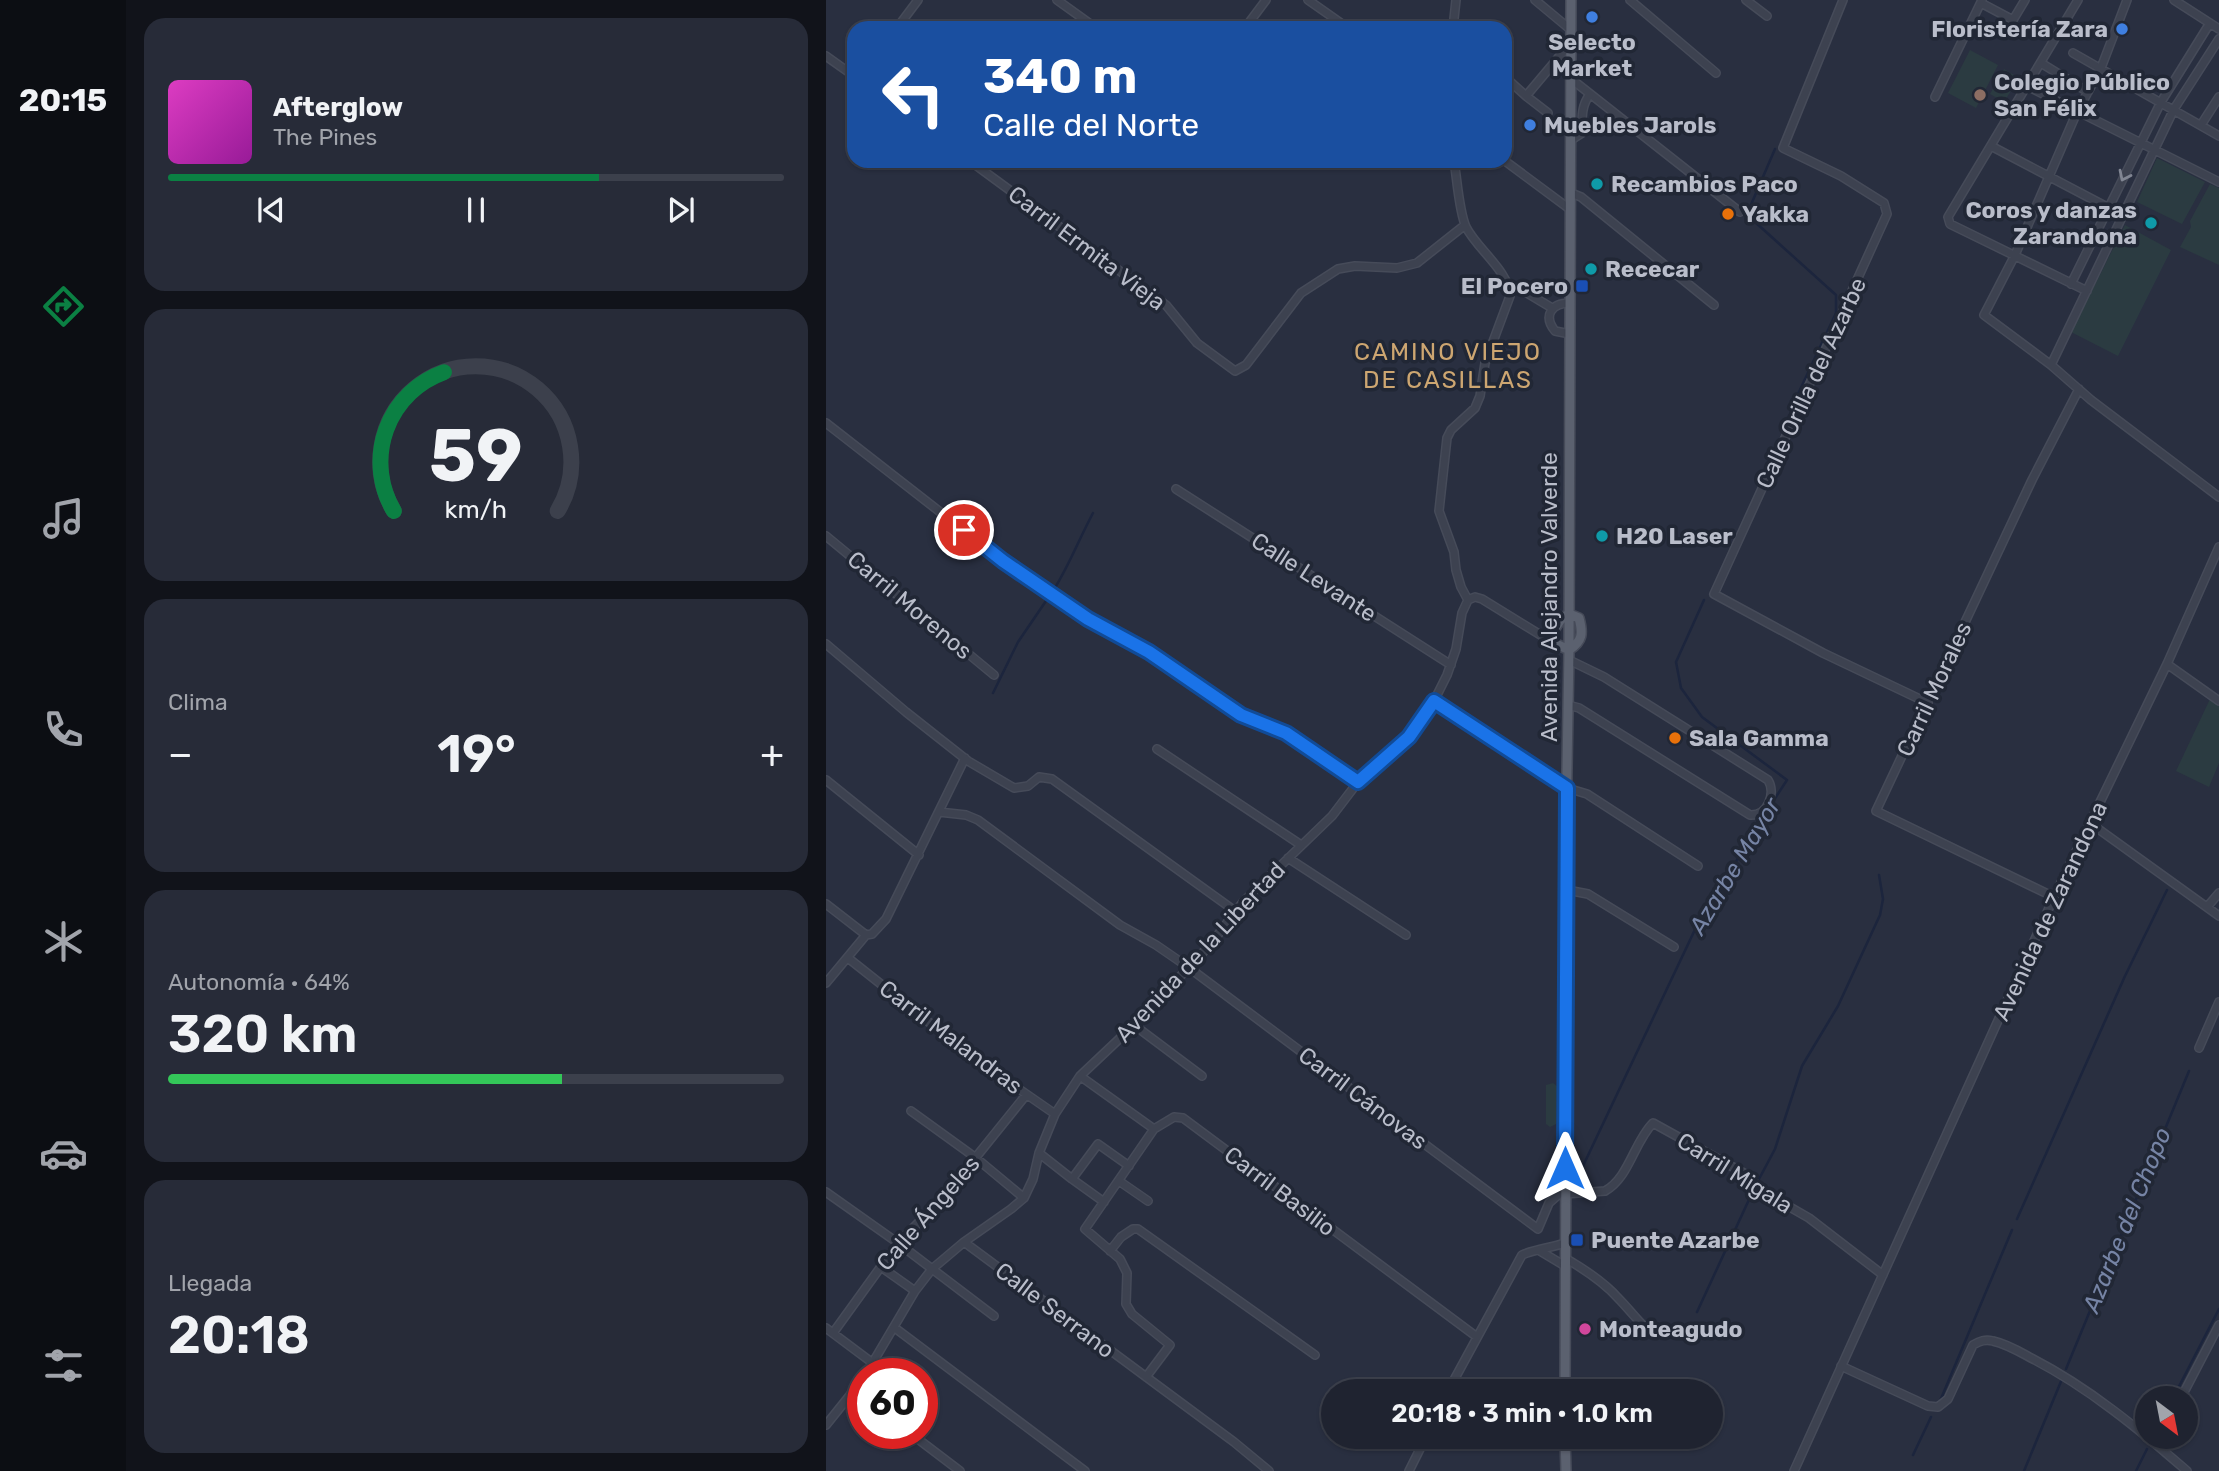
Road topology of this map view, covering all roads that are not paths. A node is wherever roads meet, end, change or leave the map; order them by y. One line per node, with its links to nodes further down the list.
1 (918, 0): 17 (street)
2 (1057, 0): 18 (street)
3 (1266, 0): 19 (street)
4 (1308, 0): 20 (street)
5 (1456, 0): 21 (street)
6 (1535, 0): 24 (street)
7 (1571, 0): 24 (main road, Avenida Alejandro Valverde)
8 (1630, 0): 32 (street)
9 (1746, 0): 16 (street)
10 (1843, 0): 90 (street, Calle Orilla del Azarbe)
11 (2025, 0): 14 (street)
12 (2078, 0): 29 (street)
13 (2127, 0): 30 (street)
14 (1982, 1): 40 (street)
15 (2180, 2): 22 (street)
16 (1767, 16)
17 (902, 21)
18 (1086, 21)
19 (1250, 21)
20 (1339, 21)
21 (1454, 21)
22 (2210, 23): 23 (street); 42 (street)
23 (2219, 29)
24 (1571, 30): 26 (main road, Avenida Alejandro Valverde)
25 (2219, 39): 43 (street)
26 (1570, 47): 33 (main road, Avenida Alejandro Valverde); 39 (street)
27 (2073, 53): 30 (street)
28 (826, 56): 31 (street)
29 (2041, 63): 35 (street); 37 (street)
30 (2101, 68): 37 (street); 42 (street)
31 (847, 71)
32 (1716, 73)
33 (1570, 78): 38 (street); 48 (main road, Avenida Alejandro Valverde)
34 (1512, 84): 39 (street)
35 (2027, 86): 44 (street); 50 (street)
36 (1512, 89): 39 (street)
37 (2088, 92): 44 (street)
38 (1590, 94): 48 (street); 60 (street)
39 (1522, 95): 45 (street)
40 (1935, 97)
41 (2219, 97): 46 (street)
42 (2161, 102): 43 (street); 49 (street)
43 (2174, 109): 46 (street); 51 (street)
44 (2077, 112): 49 (street); 55 (street)
45 (1548, 113)
46 (2201, 125): 47 (street)
47 (2219, 136)
48 (1571, 140): 57 (main road, Avenida Alejandro Valverde)
49 (2140, 143): 51 (street); 58 (street, one-way to 58)
50 (1991, 146): 55 (street); 63 (street)
51 (2155, 149): 56 (street); 61 (street)
52 (1512, 166): 59 (street)
53 (980, 168): 62 (street, Carril Ermita Vieja)
54 (1455, 168): 62 (street)
55 (2049, 178): 58 (street); 63 (street)
56 (2219, 182)
57 (1571, 193): 59 (main road, Avenida Alejandro Valverde); 68 (street)
58 (2109, 208): 61 (street); 64 (street)
59 (1571, 210): 67 (main road, Avenida Alejandro Valverde)
60 (1740, 212)
61 (2125, 212): 66 (street)
62 (1465, 225): 65 (street)
63 (2015, 255): 64 (street); 71 (street)
64 (2071, 284): 66 (street)
65 (1510, 289): 69 (street); 78 (street)
66 (2087, 291): 71 (street)
67 (1570, 303): 69 (street); 70 (main road, Avenida Alejandro Valverde)
68 (1714, 305)
69 (1552, 308): 70 (street)
70 (1570, 334): 79 (main road, Avenida Alejandro Valverde)
71 (2051, 365): 72 (street)
72 (2079, 389): 75 (street); 90 (street, Carril Morales)
73 (826, 423): 95 (street)
74 (1176, 489): 86 (street, Calle Levante)
75 (2219, 497)
76 (826, 536): 87 (street, Carril Morenos)
77 (2219, 547): 85 (street, Avenida de Zarandona)
78 (1468, 600): 81 (street); 86 (street, Avenida de la Libertad)
79 (1569, 614): 80 (main road); 84 (main road, Avenida Alejandro Valverde)
80 (1554, 627): 81 (street); 82 (main road)
81 (1539, 634): 82 (street)
82 (1552, 642): 84 (main road)
83 (826, 644): 93 (street)
84 (1569, 655): 91 (main road, Avenida Alejandro Valverde); 91 (street)
85 (2167, 664): 89 (street); 98 (street, Avenida de Zarandona)
86 (1451, 665): 88 (street, Avenida de la Libertad)
87 (994, 675)
88 (1434, 701): 95 (street, Avenida de la Libertad); 96 (street)
89 (2219, 701)
90 (1928, 703): 105 (street, Carril Morales)
91 (1568, 705): 96 (main road, Avenida Alejandro Valverde)
92 (1157, 749): 99 (street)
93 (965, 758): 97 (street); 108 (street)
94 (826, 780): 100 (street)
95 (1358, 782): 99 (street, Avenida de la Libertad)
96 (1567, 788): 102 (street); 103 (main road, Avenida Alejandro Valverde)
97 (939, 813): 100 (street); 114 (street, Carril Cánovas)
98 (2090, 823): 105 (street, Avenida de Zarandona); 107 (street)
99 (1301, 845): 101 (street, Avenida de la Libertad)
100 (919, 855): 111 (street)
101 (1288, 858): 108 (street, Avenida de la Libertad); 110 (street)
102 (1698, 866)
103 (1567, 890): 112 (street); 130 (main road, Avenida Alejandro Valverde)
104 (2219, 893): 107 (street)
105 (2054, 898): 143 (street, Avenida de Zarandona)
106 (826, 904): 111 (street)
107 (2207, 907): 109 (street)
108 (1234, 911): 114 (street, Avenida de la Libertad)
109 (2219, 916)
110 (1406, 934)
111 (866, 935): 113 (street)
112 (1674, 947)
113 (848, 958): 115 (street); 121 (street, Carril Malandras)
114 (1188, 967): 117 (street, Avenida de la Libertad); 130 (street, Carril Cánovas)
115 (826, 984)
116 (2219, 1002): 118 (street)
117 (1134, 1025): 119 (street, Avenida de la Libertad); 120 (street)
118 (2199, 1048)
119 (1080, 1076): 123 (street, Avenida de la Libertad); 124 (street)
120 (1202, 1076)
121 (1026, 1094): 123 (street, Carril Malandras); 126 (street, Calle Ángeles)
122 (911, 1111): 126 (street)
123 (1055, 1114): 125 (street, Avenida de la Libertad)
124 (1154, 1129): 127 (street); 150 (street, Carril Basilio)
125 (1039, 1153): 128 (street); 132 (street, Avenida de la Libertad)
126 (976, 1158): 132 (street); 136 (street, Calle Ángeles)
127 (1129, 1166): 128 (street); 129 (street)
128 (1072, 1179): 134 (street)
129 (1119, 1181): 133 (street); 134 (street)
130 (1565, 1191): 137 (main road, Avenida Alejandro Valverde); 143 (street, Carril Migala)
131 (826, 1192): 136 (street)
132 (1024, 1198): 135 (street)
133 (1148, 1201)
134 (1104, 1202): 139 (street)
135 (964, 1242): 142 (street); 155 (street, Calle Serrano)
136 (898, 1243): 141 (street, Calle Ángeles); 142 (street)
137 (1565, 1243): 138 (street); 140 (main road)
138 (1536, 1249): 140 (street); 150 (street)
139 (1110, 1251): 151 (street); 155 (street)
140 (1565, 1262): 149 (street); 157 (main road)
141 (881, 1267): 144 (street); 148 (street, Calle Ángeles)
142 (932, 1269): 144 (street); 145 (street)
143 (1883, 1275): 154 (street, Avenida de Zarandona)
144 (915, 1292): 147 (street)
145 (993, 1316)
146 (2219, 1325): 158 (street)
147 (895, 1328): 153 (street); 167 (street)
148 (829, 1331): 152 (street)
149 (1652, 1334)
150 (1477, 1338): 156 (street)
151 (1315, 1354)
152 (866, 1358)
153 (878, 1358)
154 (1841, 1366): 160 (street); 171 (street, Avenida de Zarandona)
155 (1146, 1377): 168 (street, Calle Serrano)
156 (1455, 1379)
157 (1565, 1379)
158 (2187, 1386)
159 (847, 1399): 161 (street)
160 (2135, 1424)
161 (826, 1425)
162 (931, 1449): 166 (street)
163 (1420, 1449): 169 (street)
164 (1565, 1449): 170 (main road)
165 (2166, 1449): 172 (street)
166 (960, 1471)
167 (1085, 1471)
168 (1269, 1471)
169 (1409, 1471)
170 (1566, 1471)
171 (1794, 1471)
172 (2186, 1471)

